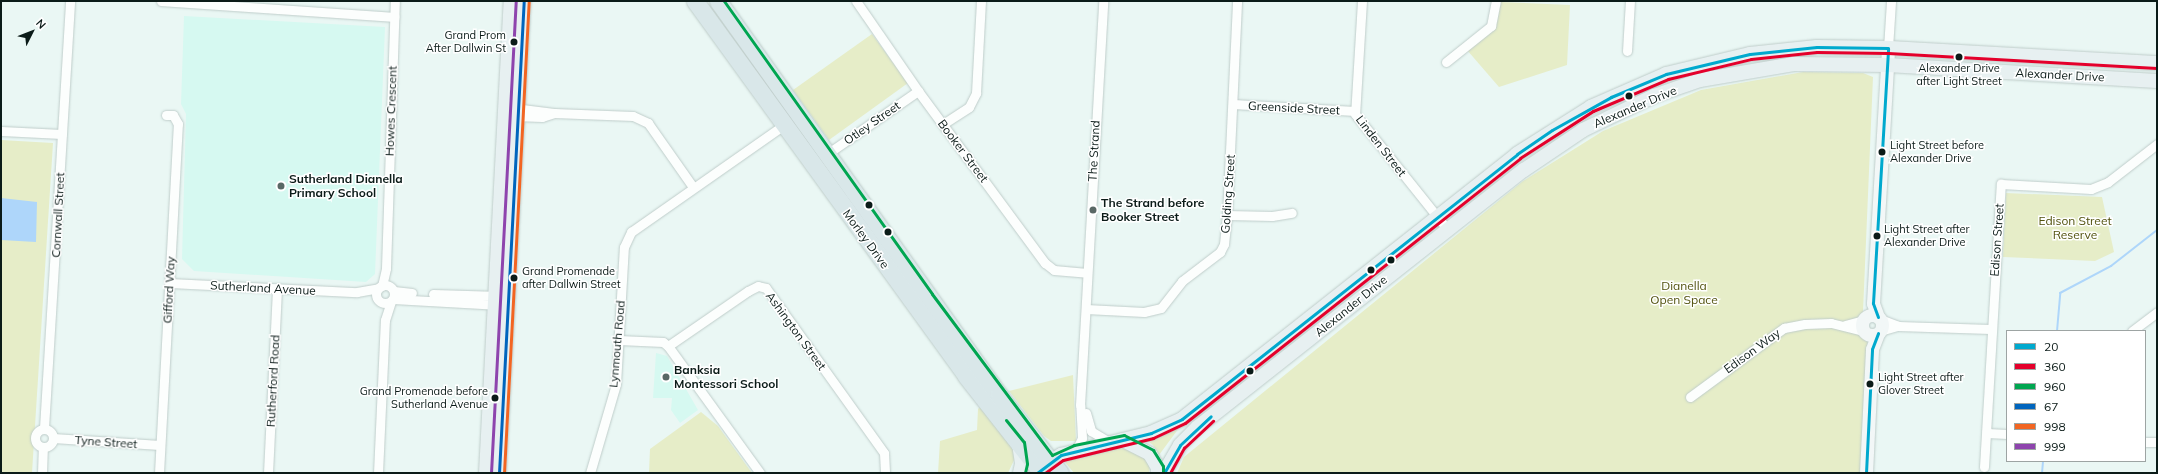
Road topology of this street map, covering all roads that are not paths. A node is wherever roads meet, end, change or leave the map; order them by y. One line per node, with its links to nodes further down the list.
1 (70, 1): 36 (street, Cornwall Street)
2 (161, 1): 3 (street)
3 (177, 1): 18 (street)
4 (395, 1): 18 (street, Howes Crescent)
5 (511, 1): 29 (main road)
6 (524, 1): 31 (main road)
7 (695, 1): 25 (highway, Morley Drive)
8 (718, 1): 21 (highway, Morley Drive)
9 (856, 1): 27 (street, Booker Street)
10 (981, 1): 33 (street)
11 (1103, 1): 44 (street, The Strand)
12 (1231, 1): 13 (street)
13 (1237, 1): 28 (street, Golding Street)
14 (1362, 1): 30 (street, Linden Street)
15 (1496, 1): 22 (street)
16 (1630, 1): 20 (street)
17 (1891, 1): 19 (street)
18 (394, 17): 48 (street, Howes Crescent)
19 (1888, 48): 23 (main road, Alexander Drive); 24 (street); 42 (main road, Alexander Drive)
20 (1628, 51)
21 (759, 60): 25 (highway); 38 (highway, Morley Drive)
22 (1446, 62)
23 (2157, 63)
24 (1888, 65): 26 (main road, Alexander Drive); 43 (main road, Alexander Drive); 54 (street)
25 (745, 70): 34 (highway, Morley Drive)
26 (2157, 81)
27 (918, 91): 33 (street, Booker Street); 38 (street, Otley Street)
28 (1233, 104): 30 (street, Greenside Street); 41 (street, Golding Street)
29 (505, 111): 31 (street); 50 (main road)
30 (1355, 111): 42 (street, Linden Street)
31 (520, 112): 39 (street); 50 (main road)
32 (166, 114): 45 (street, Gifford Way)
33 (943, 124): 44 (street, Booker Street)
34 (784, 125): 39 (street, Lynmouth Road); 70 (highway, Morley Drive)
35 (1, 131): 36 (street)
36 (62, 134): 62 (street, Cornwall Street)
37 (2157, 144): 55 (street, Edison Street)
38 (827, 154): 75 (highway, Morley Drive)
39 (693, 187): 57 (street, Lynmouth Road)
40 (1292, 213): 41 (street)
41 (1227, 215): 51 (street, Golding Street)
42 (1437, 218): 43 (street, Linden Street); 66 (main road, Alexander Drive)
43 (1447, 229): 87 (main road, Alexander Drive)
44 (1087, 273): 51 (street, The Strand)
45 (170, 283): 46 (street, Sutherland Avenue); 71 (street, Gifford Way)
46 (277, 288): 47 (street, Sutherland Avenue); 78 (street, Rutherford Road)
47 (357, 292): 48 (street, Sutherland Avenue); 49 (street, Sutherland Avenue)
48 (388, 292): 49 (street); 49 (street); 50 (street, Sutherland Avenue); 53 (street, Howes Crescent)
49 (379, 301): 53 (street, Howes Crescent)
50 (501, 301): 61 (main road)
51 (1086, 309): 59 (street, The Strand)
52 (2157, 312): 56 (street)
53 (385, 320): 79 (street, Howes Crescent)
54 (1872, 325): 55 (street); 60 (street, Edison Way); 88 (street)
55 (1990, 329): 63 (street, Edison Street)
56 (2133, 330)
57 (618, 340): 58 (street); 82 (street, Lynmouth Road)
58 (668, 346): 83 (street); 84 (street, Ashington Street)
59 (1082, 396): 67 (street, The Strand); 73 (street, The Strand)
60 (1690, 397)
61 (496, 408): 80 (main road); 81 (main road)
62 (44, 428): 65 (street); 72 (street)
63 (1987, 433): 64 (street); 74 (street, Edison Street)
64 (2006, 434)
65 (53, 438): 71 (street, Tyne Street); 72 (street)
66 (1123, 440): 67 (main road, Alexander Drive); 86 (main road)
67 (1109, 442): 73 (main road, Alexander Drive)
68 (2146, 442): 69 (street)
69 (2157, 442)
70 (1019, 444): 75 (highway, Morley Drive); 85 (main road)
71 (160, 445): 77 (street, Gifford Way)
72 (43, 447): 76 (street)
73 (1076, 450): 75 (main road, Alexander Drive)
74 (1984, 467)
75 (1046, 470)
76 (42, 473)
77 (159, 473)
78 (268, 473)
79 (378, 473)
80 (486, 473)
81 (499, 473)
82 (590, 473)
83 (760, 473)
84 (885, 473)
85 (1020, 473)
86 (1158, 473)
87 (1164, 473)
88 (1866, 473)

